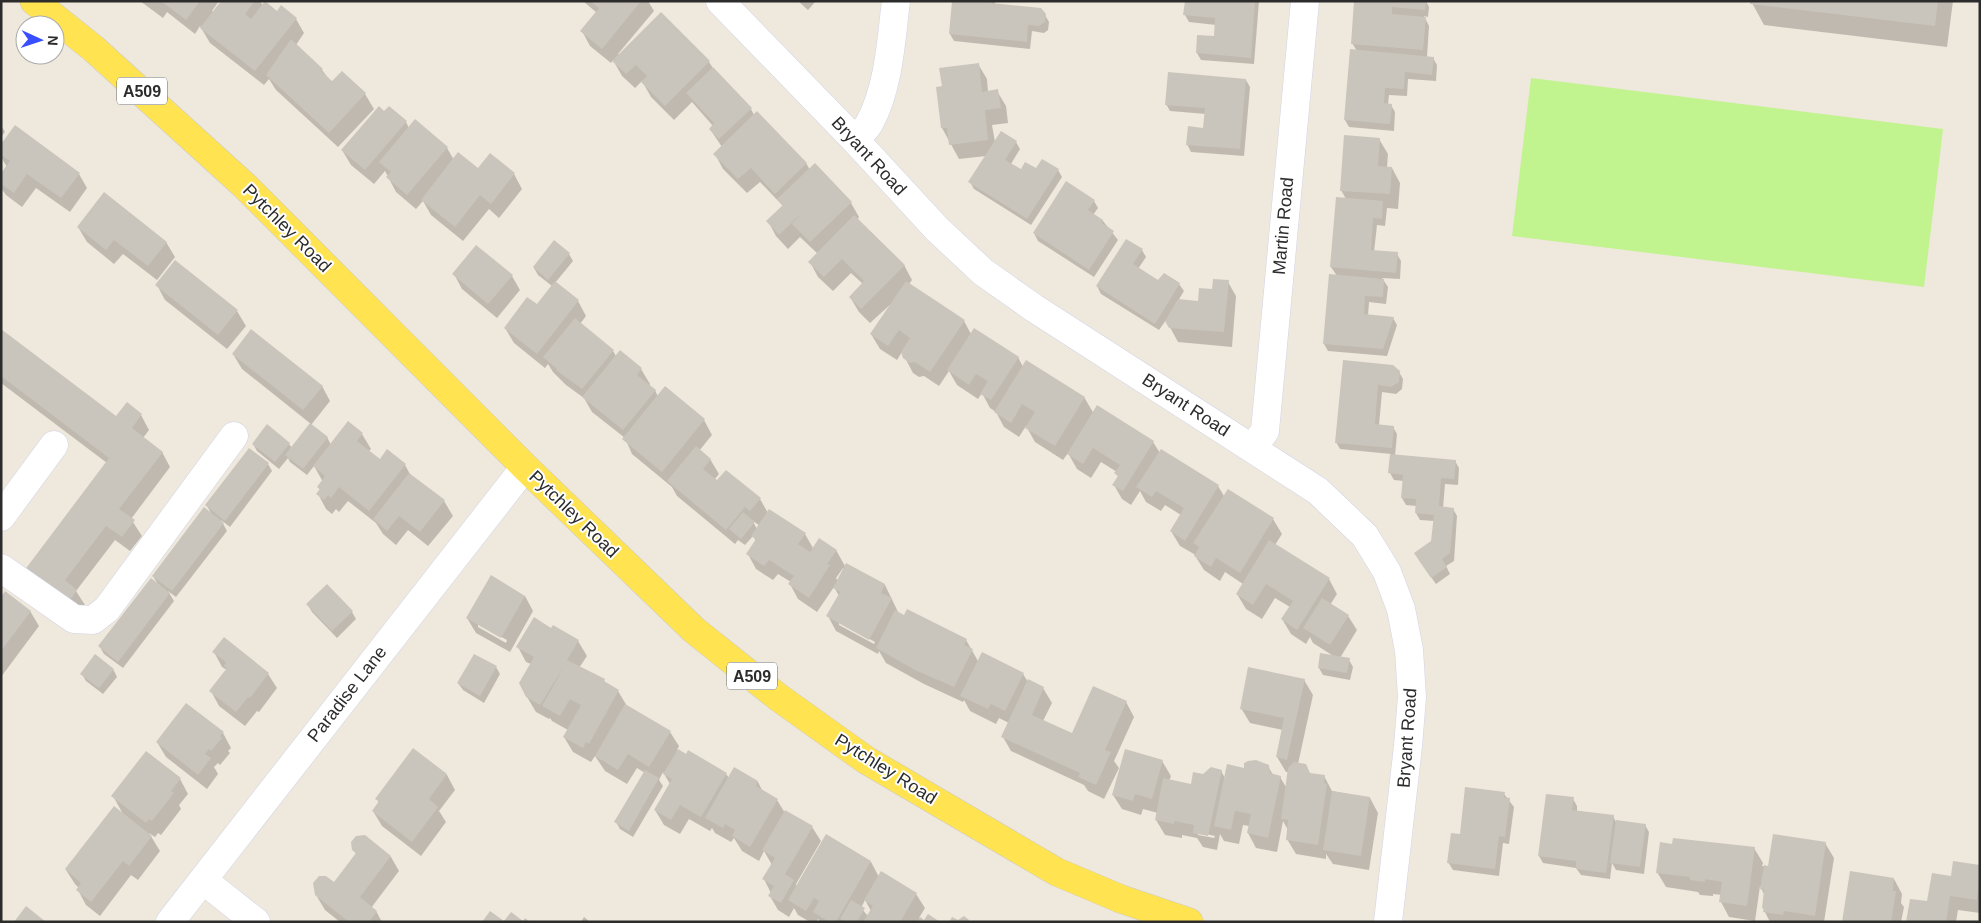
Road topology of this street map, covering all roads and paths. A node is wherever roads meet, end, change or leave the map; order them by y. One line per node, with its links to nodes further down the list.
1 (34, 1): 9 (main road, Pytchley Road / A509)
2 (720, 1): 5 (street, Bryant Road)
3 (896, 1): 5 (street)
4 (1305, 1): 8 (street, Martin Road)
5 (854, 139): 8 (street, Bryant Road)
6 (234, 436): 11 (street)
7 (54, 444): 10 (street)
8 (1252, 447): 16 (street, Bryant Road)
9 (525, 467): 12 (street, Paradise Lane); 15 (main road, Pytchley Road / A509)
10 (1, 517)
11 (1, 568)
12 (203, 880): 13 (street, Paradise Lane); 14 (street)
13 (170, 922)
14 (256, 922)
15 (1187, 922)
16 (1388, 922)

